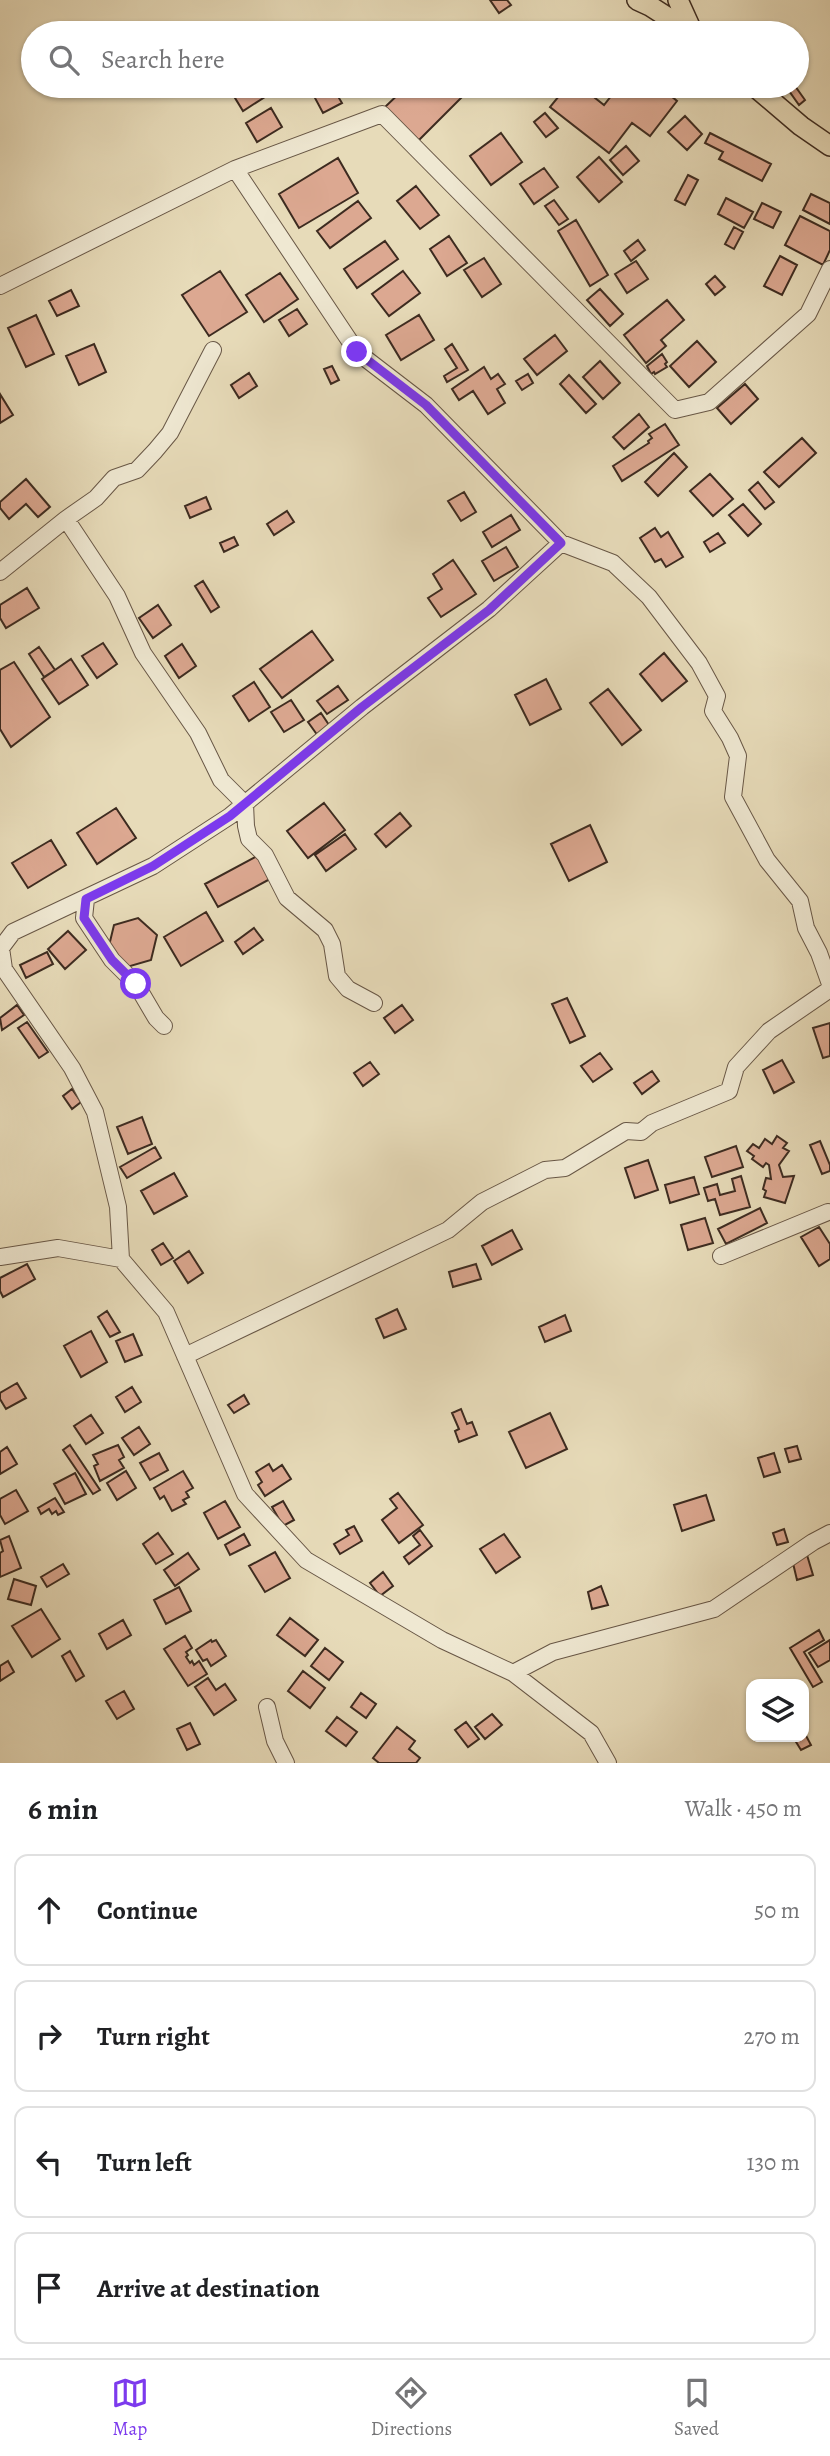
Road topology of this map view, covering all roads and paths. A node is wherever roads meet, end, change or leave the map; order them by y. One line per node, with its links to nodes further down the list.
1 (637, 0): 3 (main road)
2 (678, 0): 4 (main road)
3 (673, 21)
4 (687, 21)
5 (768, 98): 6 (main road)
6 (830, 146)
7 (235, 169): 8 (street); 9 (street); 12 (street)
8 (830, 269)
9 (0, 286)
10 (213, 350): 11 (street)
11 (66, 519): 13 (street); 14 (street)
12 (561, 543): 14 (street); 17 (street)
13 (0, 572)
14 (245, 804): 15 (street); 19 (street)
15 (86, 899): 16 (street); 20 (street)
16 (2, 945): 24 (street)
17 (830, 984)
18 (830, 989): 25 (street)
19 (374, 1003)
20 (164, 1026)
21 (829, 1211): 22 (street)
22 (721, 1256)
23 (0, 1257): 24 (street)
24 (121, 1259): 25 (street)
25 (185, 1356): 27 (street)
26 (830, 1533): 27 (street)
27 (513, 1673): 30 (street)
28 (267, 1707): 29 (street)
29 (286, 1763)
30 (608, 1763)

